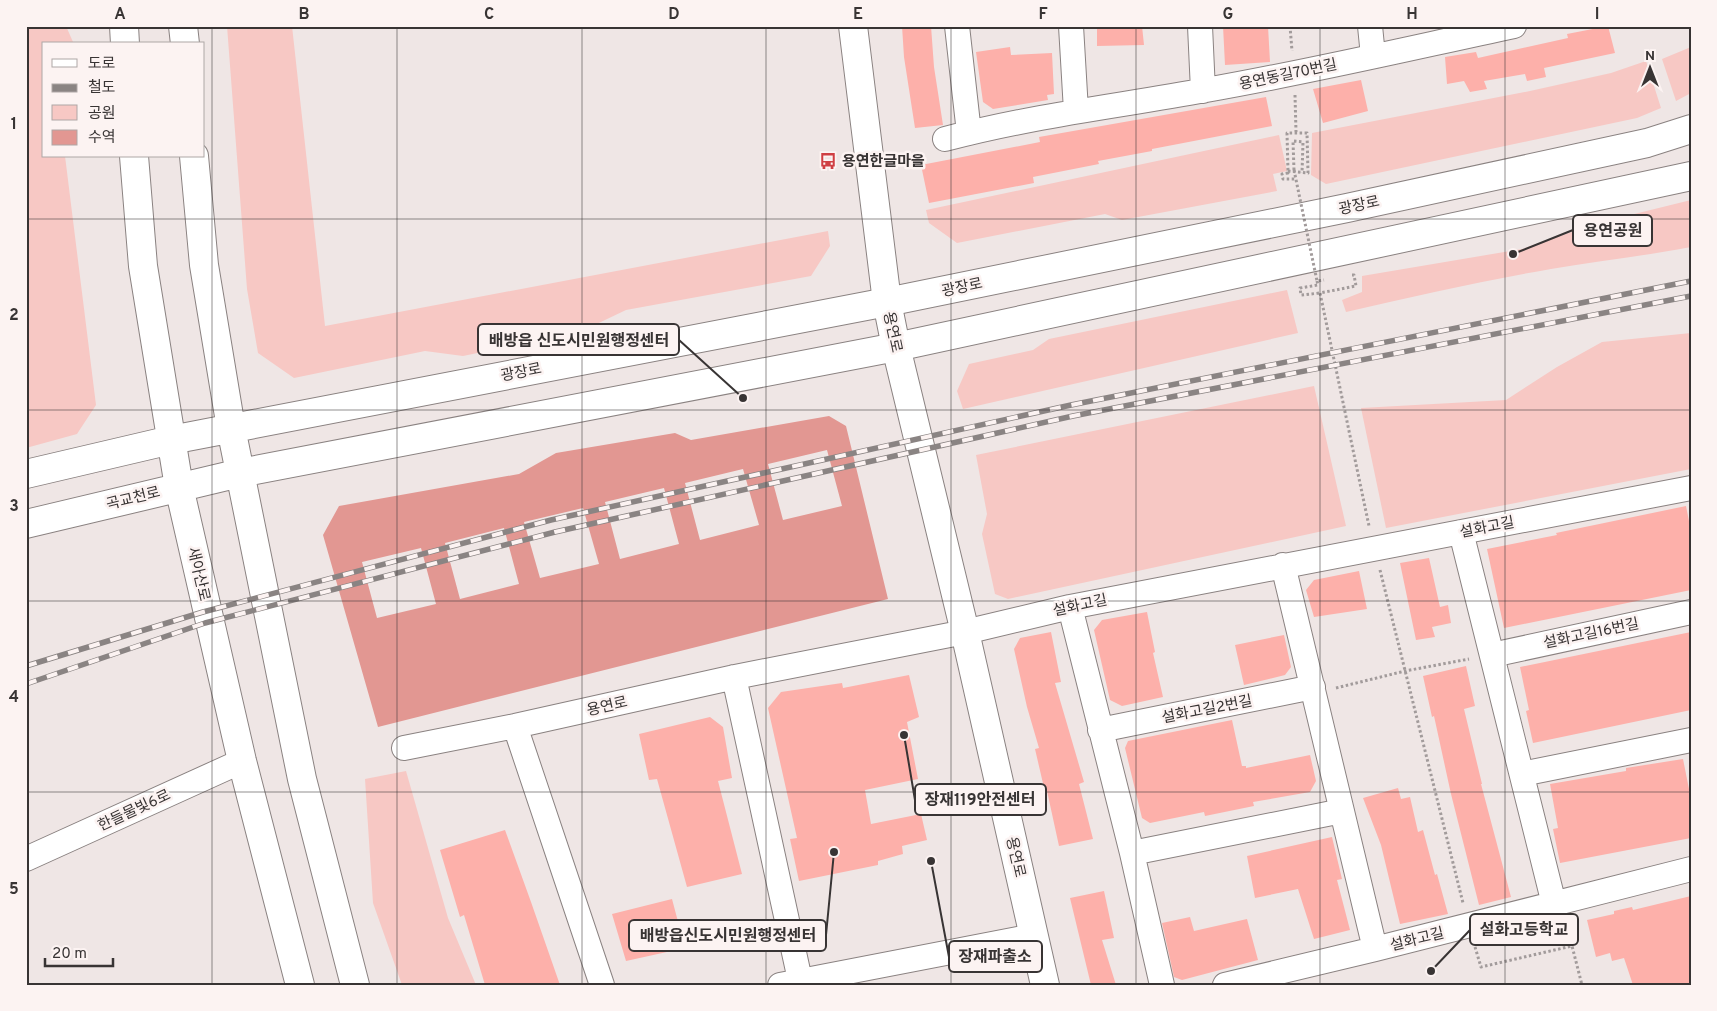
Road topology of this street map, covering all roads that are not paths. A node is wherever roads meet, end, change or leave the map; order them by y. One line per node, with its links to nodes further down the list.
1 (124, 26): 9 (main road)
2 (183, 26): 10 (main road)
3 (853, 26): 20 (main road, 용연로)
4 (957, 26): 15 (street)
5 (1071, 26): 13 (street)
6 (1200, 26): 12 (street)
7 (1370, 26): 11 (street)
8 (1514, 26): 11 (street, 용연동길70번길)
9 (125, 42)
10 (184, 42)
11 (1373, 56): 12 (street, 용연동길70번길)
12 (1203, 91): 13 (street, 용연동길70번길)
13 (1076, 111): 15 (street, 용연동길70번길)
14 (1691, 129): 20 (main road, 광장로)
15 (969, 133): 16 (street, 용연동길70번길)
16 (945, 139)
17 (134, 158): 23 (main road, 새아산로)
18 (194, 158): 22 (main road)
19 (1691, 176): 21 (main road)
20 (887, 302): 21 (main road, 용연로); 22 (main road, 광장로)
21 (896, 347): 24 (main road); 33 (main road, 용연로)
22 (230, 428): 23 (main road); 24 (main road)
23 (171, 440): 25 (main road); 26 (main road, 새아산로)
24 (240, 473): 26 (main road, 곡교천로); 54 (main road)
25 (26, 474)
26 (179, 487): 28 (main road, 곡교천로); 41 (main road, 새아산로)
27 (1691, 488): 29 (street, 설화고길)
28 (26, 524)
29 (1461, 532): 30 (street, 설화고길); 34 (street)
30 (1283, 565): 31 (street, 설화고길); 36 (street, 설화고길)
31 (1070, 607): 33 (street, 설화고길); 38 (street)
32 (1691, 612): 34 (street, 설화고길16번길)
33 (965, 632): 35 (street, 용연로); 48 (main road, 용연로)
34 (1482, 656): 42 (street)
35 (734, 677): 37 (street, 용연로); 51 (street)
36 (1324, 688): 38 (street, 설화고길2번길); 43 (street, 설화고길)
37 (515, 726): 40 (street, 용연로); 55 (street)
38 (1100, 730): 44 (street)
39 (1691, 740): 42 (street)
40 (404, 748)
41 (242, 760): 45 (street, 한들물빛6로); 50 (main road, 새아산로)
42 (1522, 774): 47 (street)
43 (1342, 811): 44 (street); 49 (street, 설화고길)
44 (1132, 853): 57 (street)
45 (26, 859)
46 (1691, 869): 47 (street, 설화고길)
47 (1554, 904): 49 (street, 설화고길)
48 (1033, 936): 51 (street); 56 (main road, 용연로)
49 (1375, 949): 58 (street, 설화고길)
50 (292, 956): 52 (street); 53 (main road, 새아산로)
51 (790, 983)
52 (286, 985)
53 (300, 985)
54 (355, 985)
55 (602, 985)
56 (1044, 985)
57 (1162, 985)
58 (1225, 985)

